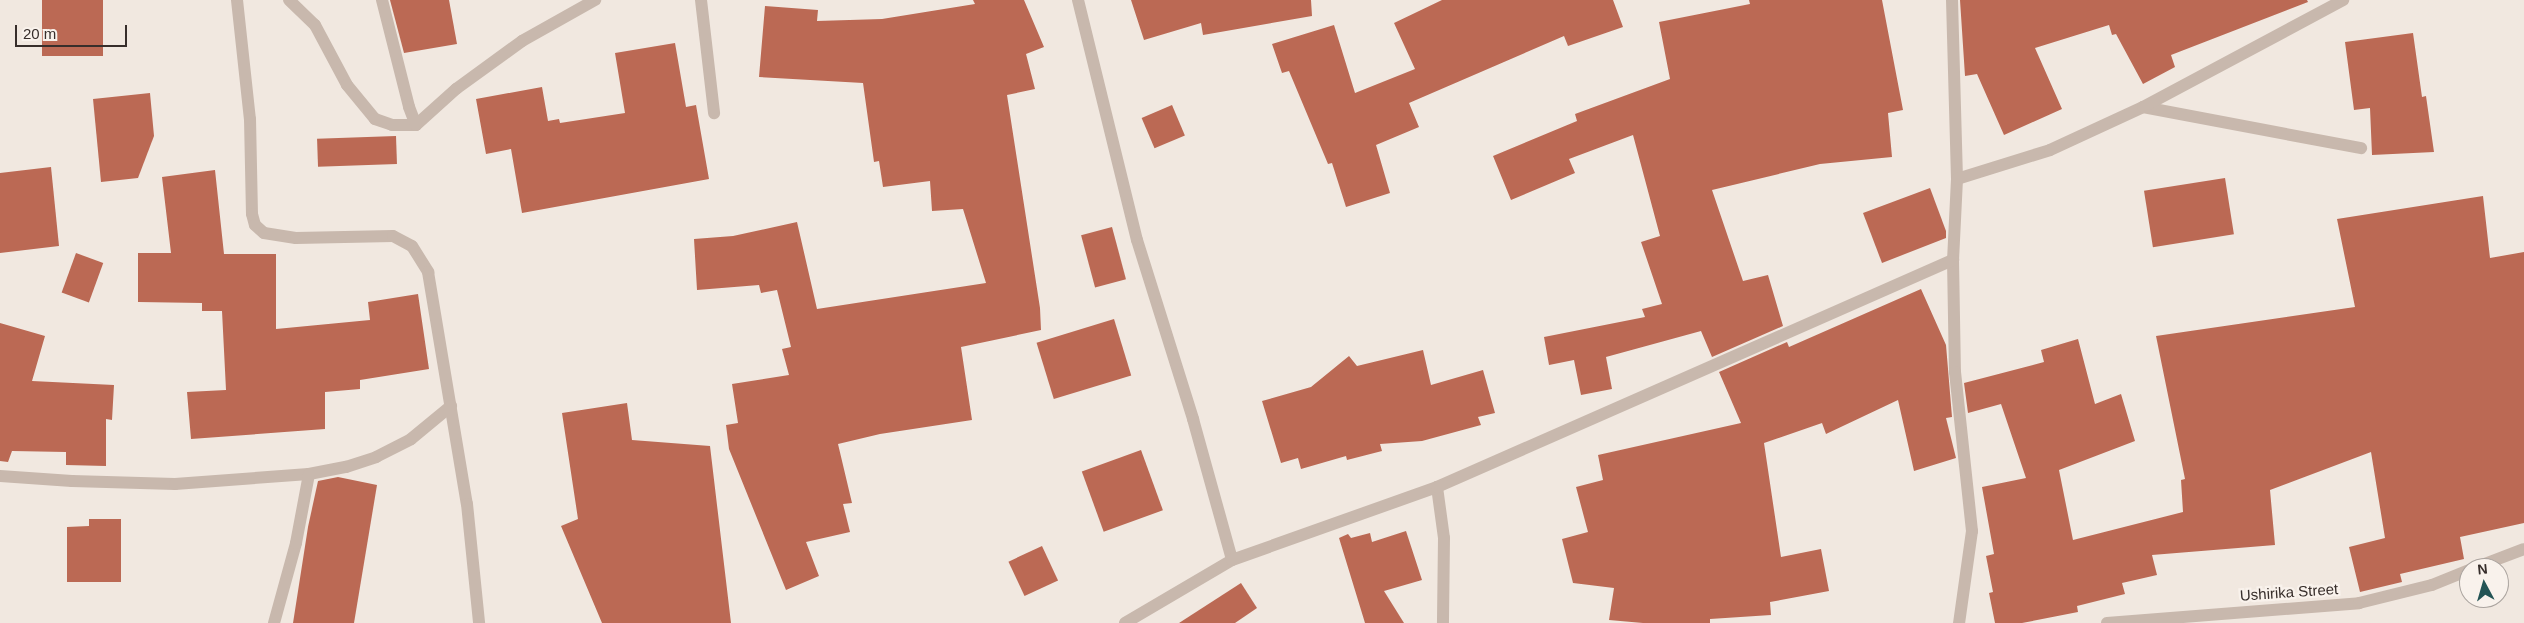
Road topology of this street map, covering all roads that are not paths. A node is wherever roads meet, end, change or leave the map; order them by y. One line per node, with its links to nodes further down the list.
1 (237, 0): 15 (street)
2 (289, 0): 11 (street)
3 (382, 0): 11 (street)
4 (595, 0): 11 (street)
5 (700, 0): 10 (street)
6 (1078, 0): 21 (street)
7 (1952, 0): 13 (street)
8 (2343, 0): 9 (street)
9 (2142, 106): 12 (street); 13 (street)
10 (714, 113)
11 (416, 125)
12 (2361, 148)
13 (1957, 179): 14 (street)
14 (1953, 260): 18 (street); 27 (street)
15 (451, 406): 16 (street); 24 (street)
16 (309, 474): 17 (street); 23 (street)
17 (0, 476)
18 (1437, 486): 21 (street); 26 (street)
19 (2524, 549): 20 (street)
20 (2500, 558)
21 (1232, 560): 25 (street)
22 (2459, 574): 28 (street, Ushirika Street)
23 (274, 623)
24 (479, 623)
25 (1125, 623)
26 (1443, 623)
27 (1959, 623)
28 (2107, 623)

